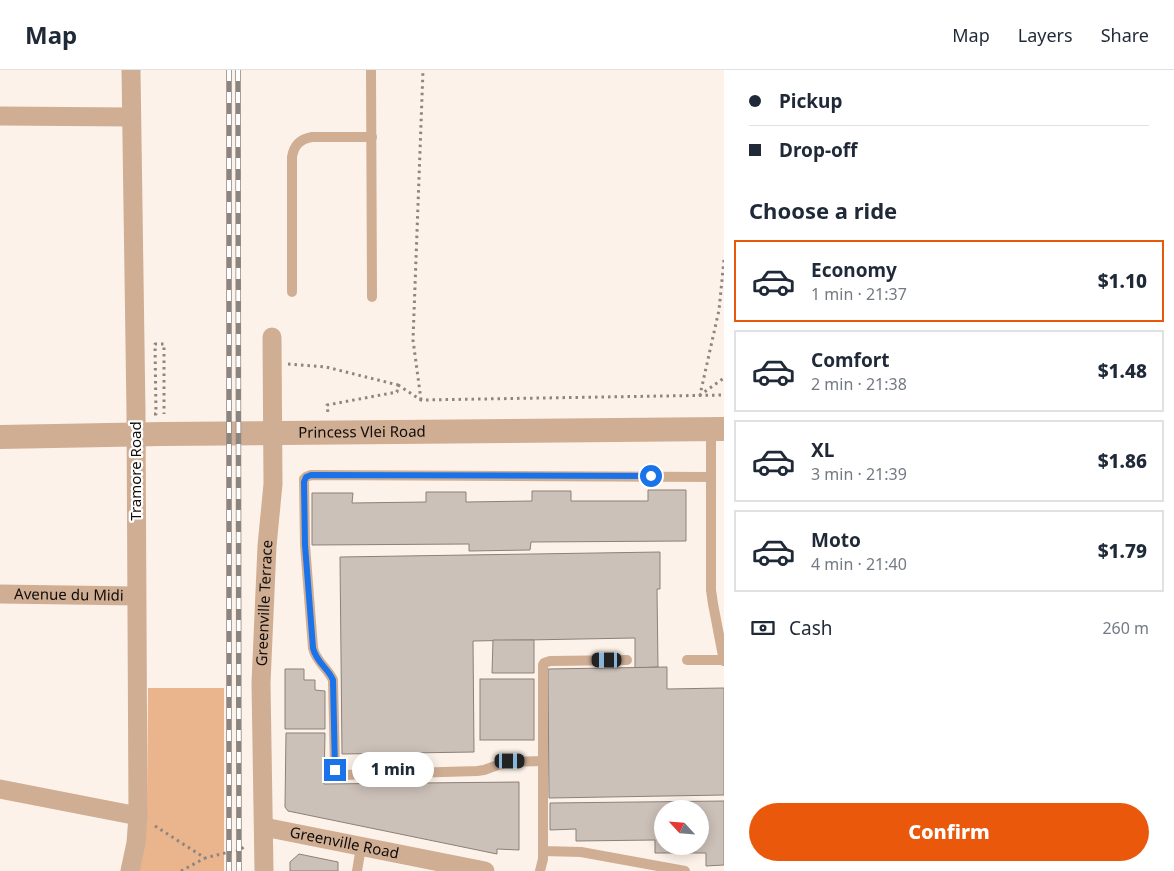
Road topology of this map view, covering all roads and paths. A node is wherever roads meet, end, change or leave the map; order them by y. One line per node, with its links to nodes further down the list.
1 (131, 70): 5 (street, Tramore Road)
2 (372, 70): 6 (lane)
3 (423, 70): 16 (path)
4 (0, 116): 5 (street)
5 (131, 116): 24 (street, Tramore Road)
6 (372, 137): 8 (lane); 9 (lane)
7 (724, 260): 14 (path)
8 (292, 292)
9 (372, 297)
10 (272, 337): 11 (street, Greenville Terrace)
11 (272, 363): 13 (path); 31 (street, Greenville Terrace)
12 (724, 378): 14 (path)
13 (398, 385): 16 (path); 18 (path)
14 (700, 395): 15 (path); 16 (path)
15 (724, 395)
16 (421, 400)
17 (156, 406): 19 (path)
18 (328, 414)
19 (164, 417)
20 (718, 429): 21 (street, Princess Vlei Road); 22 (lane)
21 (0, 437)
22 (711, 477): 27 (lane); 28 (lane)
23 (0, 594): 24 (street, Avenue du Midi)
24 (136, 596): 30 (street, Tramore Road)
25 (627, 660): 28 (lane)
26 (687, 660): 27 (lane)
27 (724, 661)
28 (543, 761): 33 (lane)
29 (0, 789): 30 (street)
30 (138, 816): 34 (path); 35 (street, Tramore Road)
31 (264, 827): 32 (street, Greenville Road); 34 (path); 37 (street, Greenville Terrace)
32 (361, 846): 38 (lane); 39 (street, Greenville Road)
33 (543, 851): 40 (lane); 41 (lane)
34 (205, 858): 36 (path)
35 (130, 871)
36 (181, 871)
37 (264, 871)
38 (357, 871)
39 (485, 871)
40 (540, 871)
41 (685, 871)

